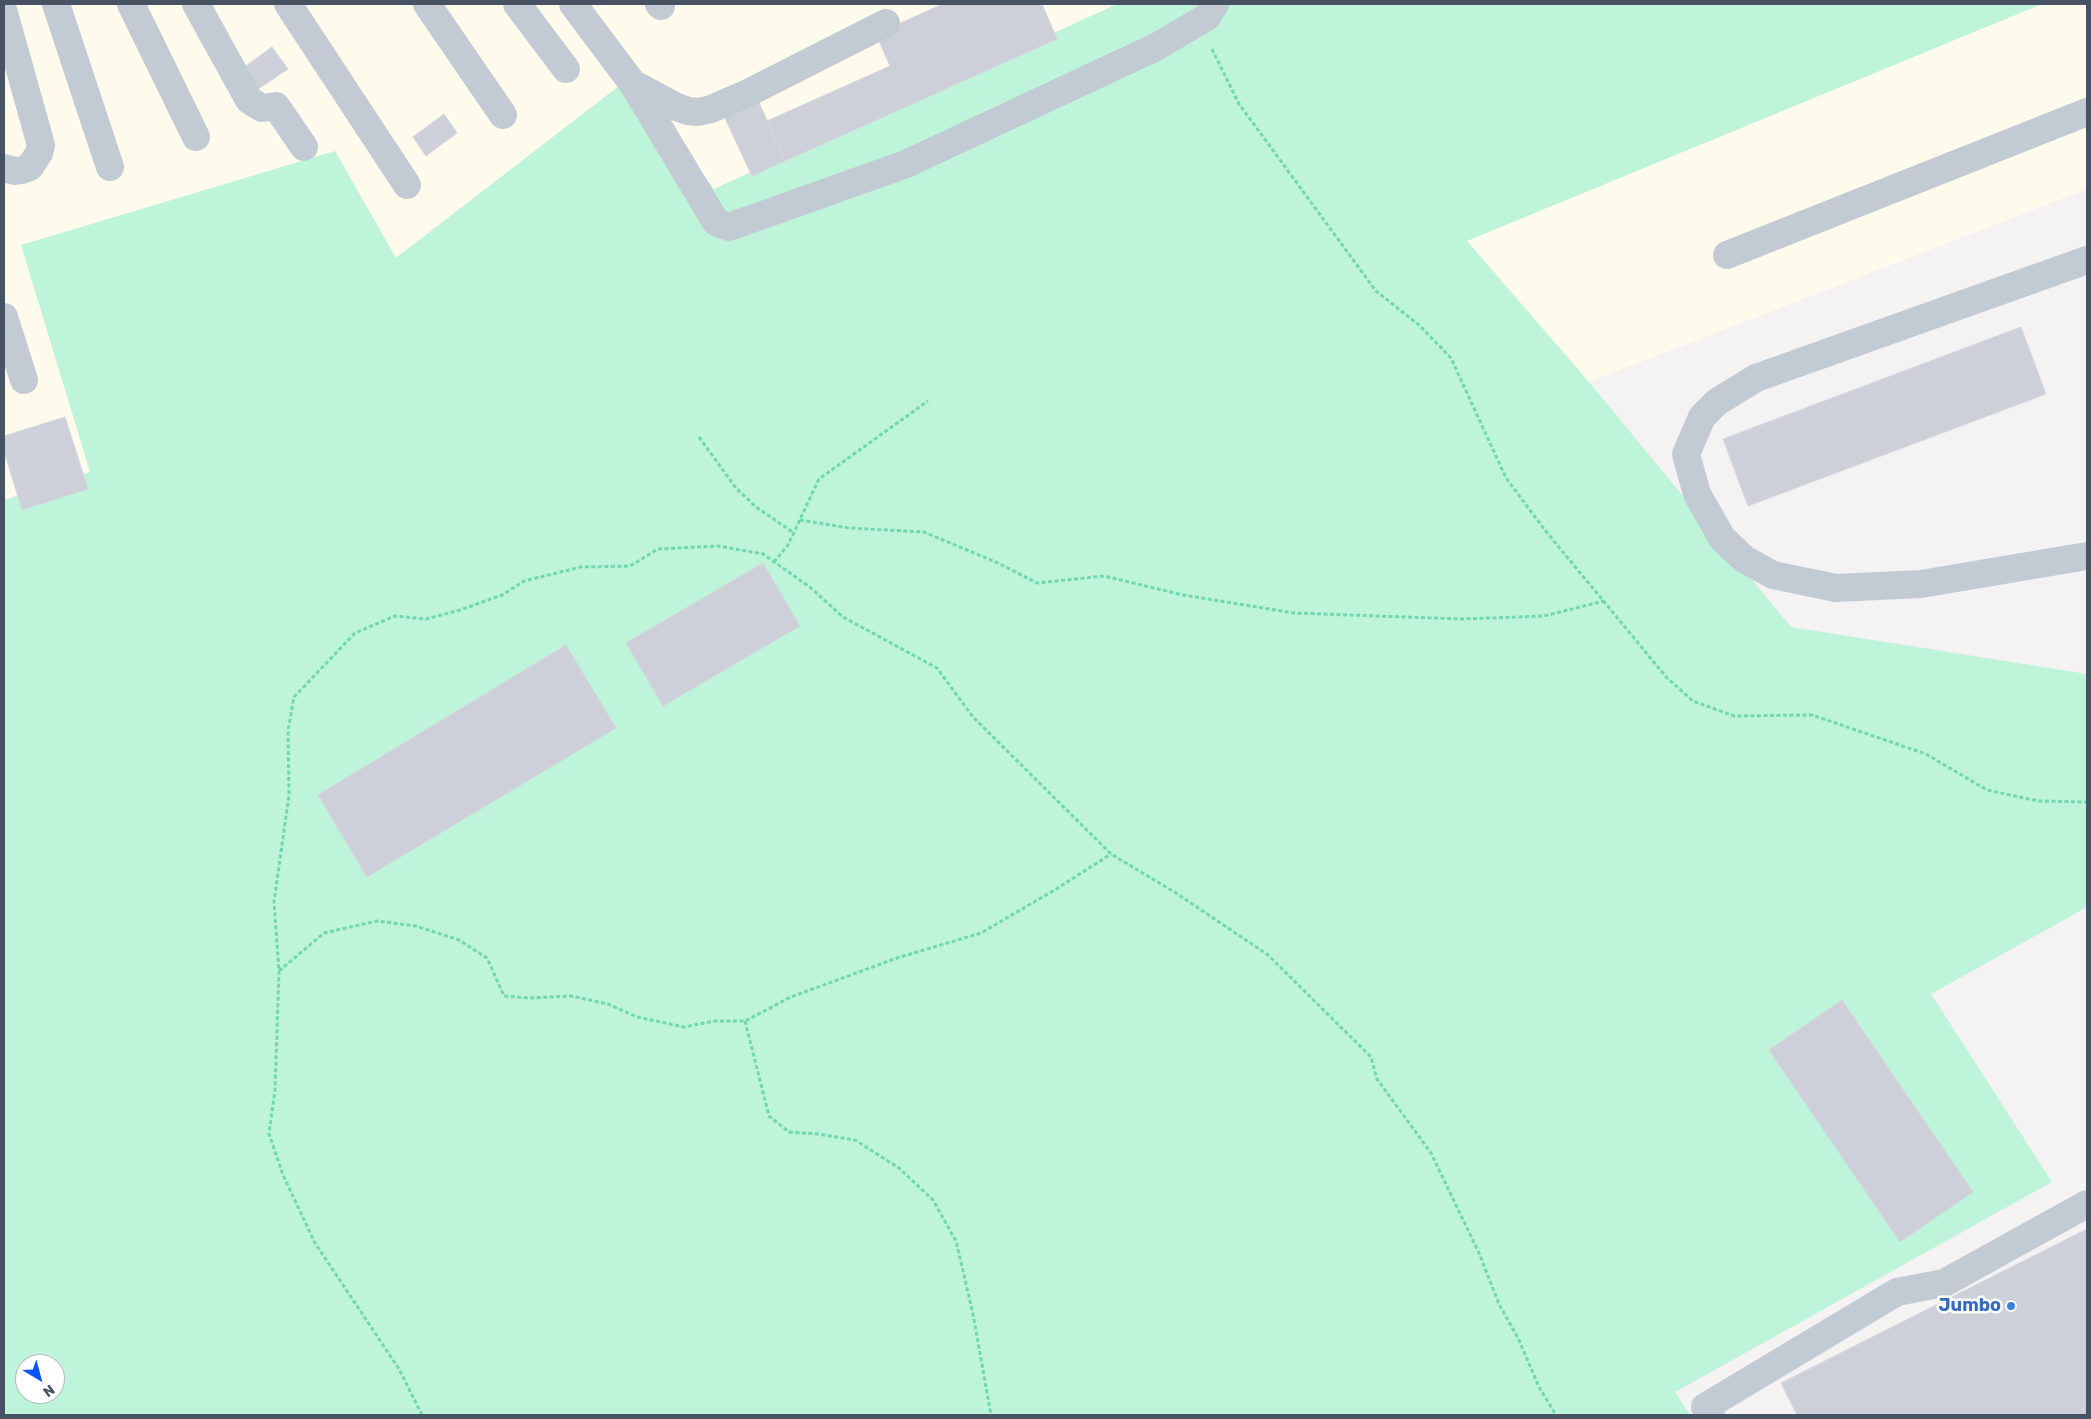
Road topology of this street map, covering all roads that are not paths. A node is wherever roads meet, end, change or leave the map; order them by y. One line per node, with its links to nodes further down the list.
1 (56, 4): 17 (lane)
2 (131, 4): 15 (lane)
3 (196, 4): 16 (lane)
4 (288, 4): 19 (lane)
5 (427, 4): 14 (lane)
6 (516, 4): 11 (lane)
7 (573, 4): 12 (lane)
8 (4, 13): 18 (lane)
9 (1207, 13): 12 (lane)
10 (886, 23): 12 (lane)
11 (566, 69)
12 (633, 84)
13 (2087, 112): 20 (lane)
14 (503, 115)
15 (196, 137)
16 (304, 147)
17 (110, 167)
18 (4, 168)
19 (407, 185)
20 (1727, 255)
21 (2087, 260): 24 (lane)
22 (4, 317): 23 (lane)
23 (24, 380)
24 (2087, 556)
25 (2087, 1204): 26 (lane)
26 (1711, 1415)

